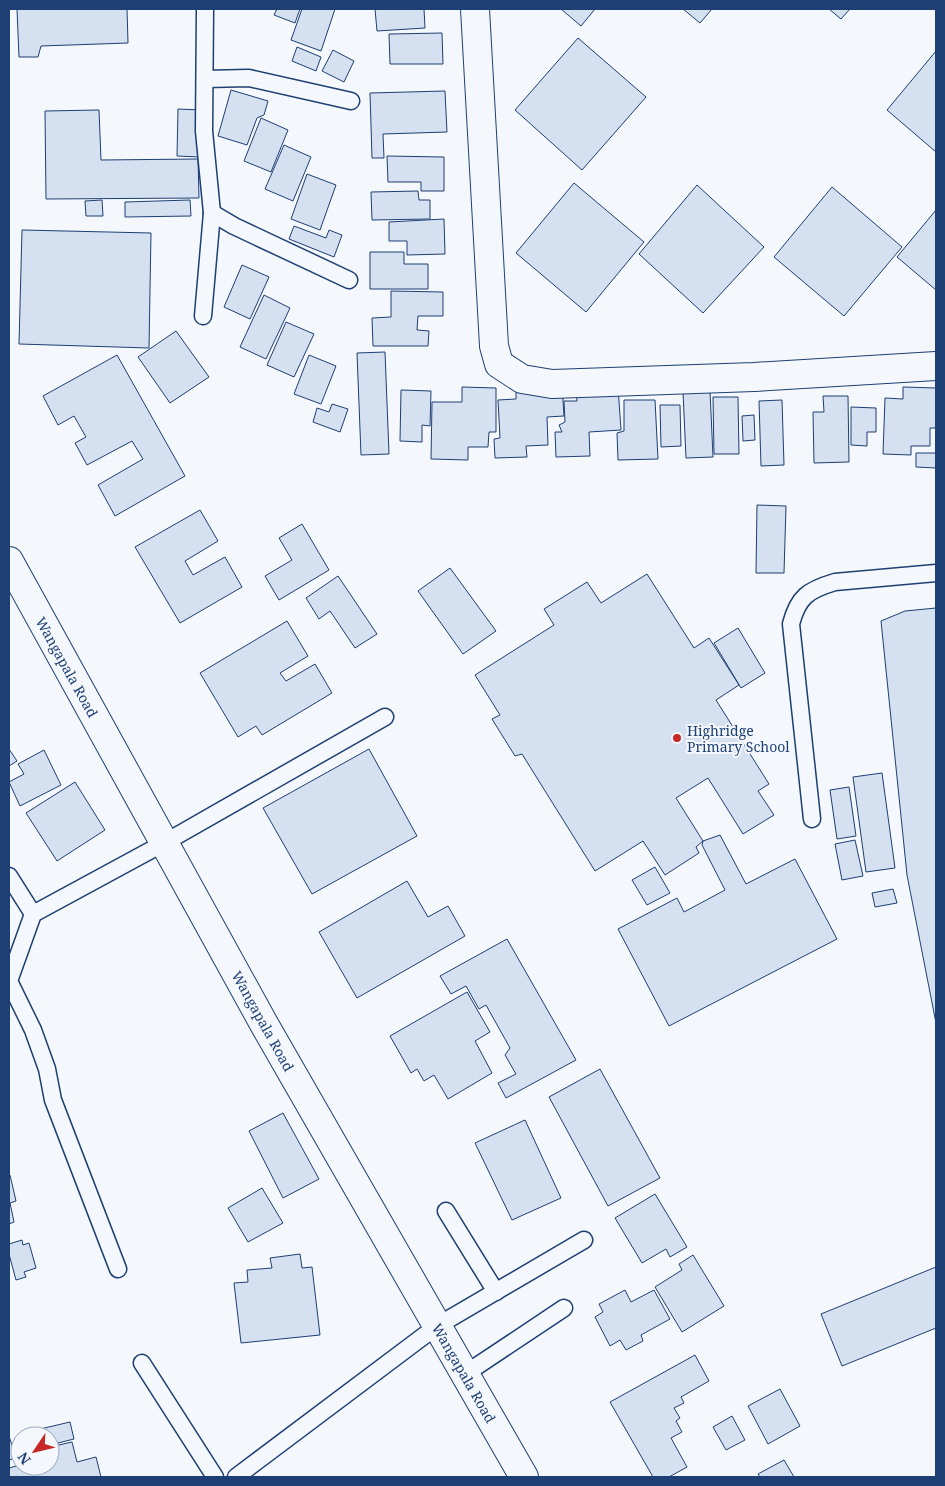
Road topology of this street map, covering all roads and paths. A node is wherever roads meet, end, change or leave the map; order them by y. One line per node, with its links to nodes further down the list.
1 (205, 9): 3 (lane)
2 (475, 9): 8 (street)
3 (205, 78): 4 (lane); 5 (lane)
4 (351, 101)
5 (212, 213): 6 (lane); 7 (lane)
6 (350, 280)
7 (203, 316)
8 (936, 366)
9 (9, 561): 13 (street, Wangapala Road)
10 (936, 573): 12 (lane)
11 (385, 717): 13 (lane)
12 (812, 818)
13 (164, 844): 15 (lane); 21 (street, Wangapala Road)
14 (9, 876): 15 (lane)
15 (33, 914): 18 (lane)
16 (446, 1211): 19 (lane)
17 (584, 1240): 19 (lane)
18 (118, 1269)
19 (496, 1292): 21 (lane)
20 (564, 1308): 23 (lane)
21 (437, 1326): 23 (street, Wangapala Road); 25 (lane)
22 (142, 1363): 24 (lane)
23 (465, 1374): 26 (street, Wangapala Road)
24 (215, 1477)
25 (236, 1477)
26 (524, 1477)

